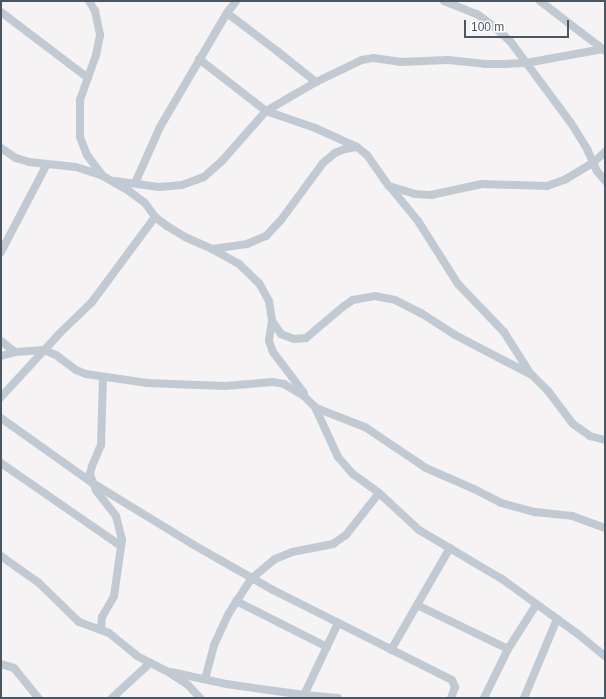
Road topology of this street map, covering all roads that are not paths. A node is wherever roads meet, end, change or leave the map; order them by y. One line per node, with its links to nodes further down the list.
1 (89, 1): 10 (street)
2 (236, 1): 6 (street)
3 (444, 1): 9 (street)
4 (540, 1): 7 (street)
5 (1, 12): 10 (street)
6 (227, 13): 8 (street); 11 (street)
7 (604, 50): 9 (street)
8 (199, 59): 12 (street); 21 (street)
9 (526, 63): 11 (street); 16 (street)
10 (88, 78): 18 (street)
11 (316, 82): 12 (street)
12 (266, 110): 13 (street); 21 (street)
13 (357, 147): 22 (street); 24 (street)
14 (1, 148): 17 (street)
15 (605, 152): 16 (street)
16 (593, 163): 20 (street); 22 (street)
17 (48, 164): 18 (street); 25 (street)
18 (103, 176): 19 (street)
19 (113, 181): 21 (street); 23 (street)
20 (605, 182)
21 (135, 183)
22 (389, 186): 31 (street)
23 (155, 217): 24 (street); 28 (street)
24 (212, 249): 26 (street)
25 (1, 252)
26 (272, 321): 31 (street); 34 (street)
27 (1, 340): 29 (street)
28 (44, 350): 29 (street); 32 (street); 33 (street)
29 (15, 352): 30 (street)
30 (1, 356)
31 (532, 375): 36 (street)
32 (103, 377): 34 (street); 38 (street)
33 (1, 397)
34 (316, 408): 39 (street); 40 (street)
35 (1, 418): 38 (street)
36 (605, 440)
37 (1, 463): 41 (street)
38 (92, 482): 41 (street); 44 (street)
39 (379, 493): 42 (street); 44 (street)
40 (605, 528)
41 (121, 546): 50 (street)
42 (450, 548): 46 (street); 47 (street)
43 (1, 556): 50 (street)
44 (251, 579): 45 (street); 49 (street)
45 (236, 601): 51 (street); 58 (street)
46 (417, 605): 52 (street); 53 (street)
47 (536, 605): 48 (street); 52 (street)
48 (557, 619): 54 (street); 66 (street)
49 (338, 623): 51 (street); 53 (street)
50 (101, 630): 55 (street)
51 (327, 647): 59 (street)
52 (508, 649): 65 (street)
53 (391, 650): 64 (street)
54 (605, 656)
55 (150, 663): 57 (street); 61 (street)
56 (1, 664): 60 (street)
57 (165, 670): 58 (street); 62 (street)
58 (205, 679): 59 (street)
59 (304, 695): 63 (street)
60 (38, 698)
61 (112, 698)
62 (200, 698)
63 (338, 698)
64 (451, 698)
65 (484, 698)
66 (524, 698)

